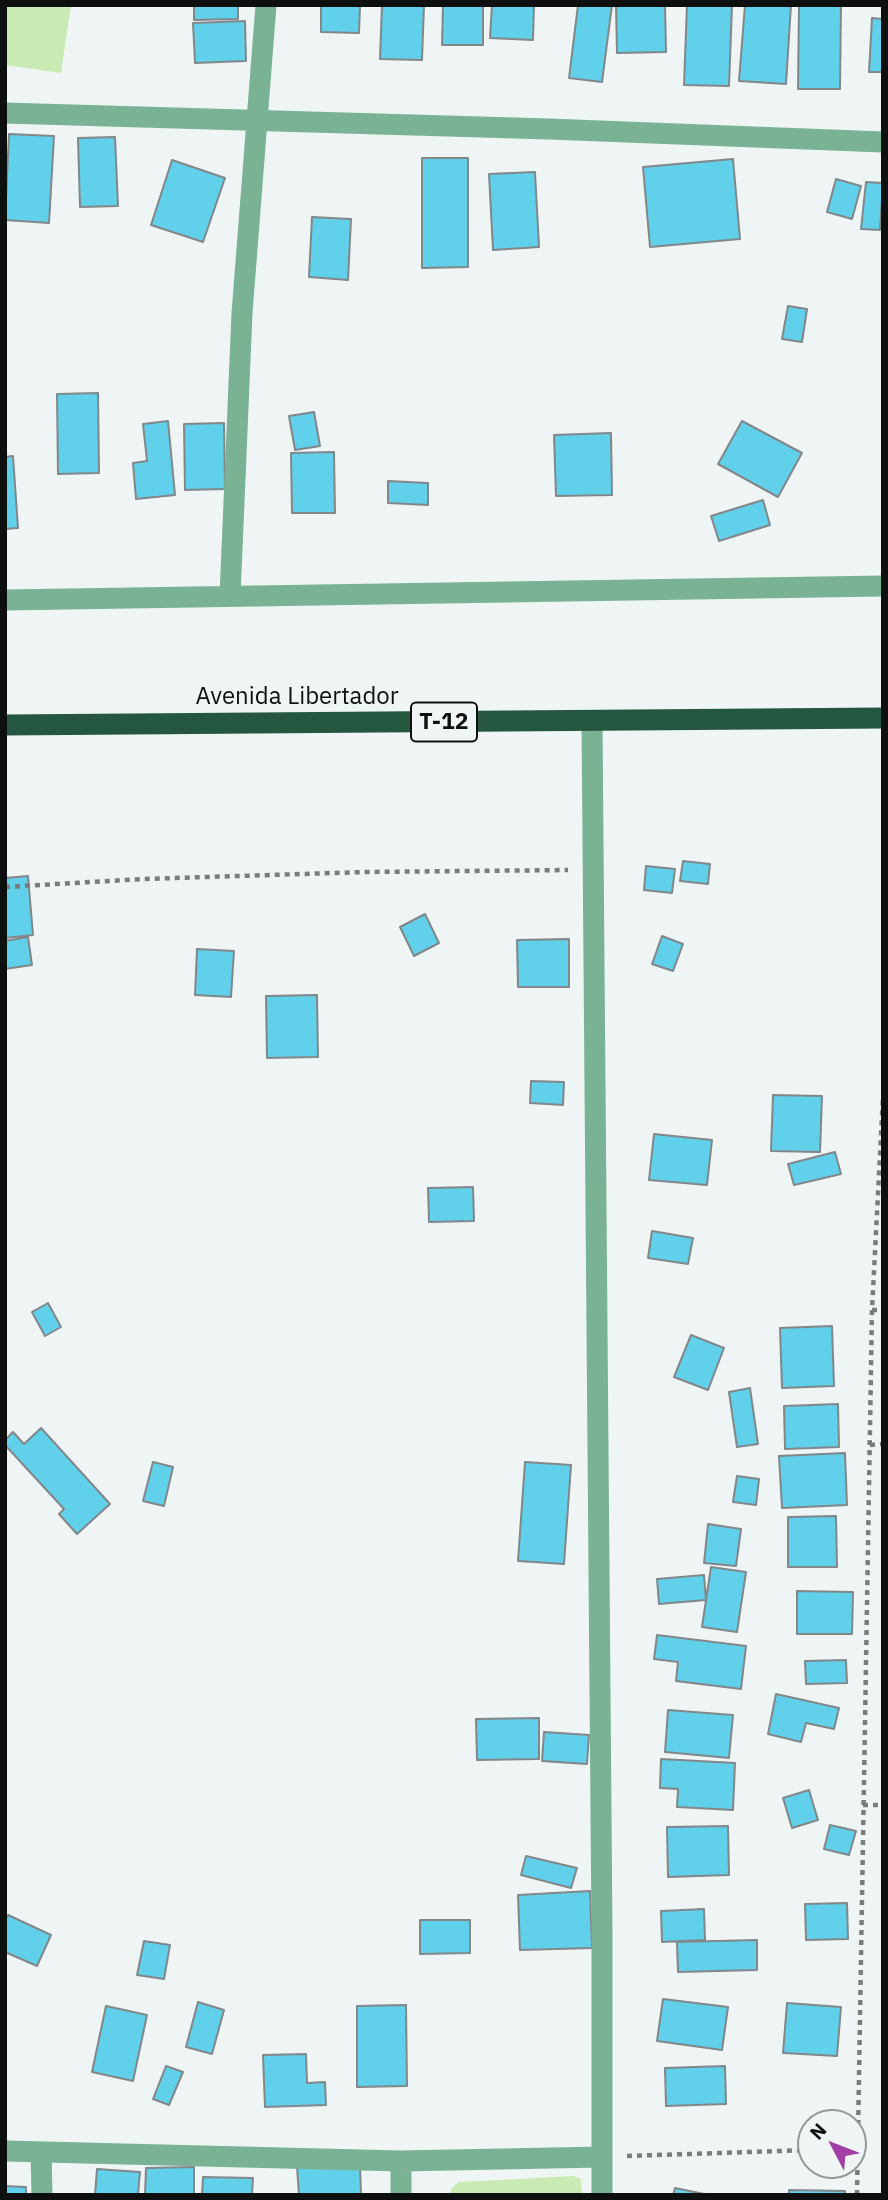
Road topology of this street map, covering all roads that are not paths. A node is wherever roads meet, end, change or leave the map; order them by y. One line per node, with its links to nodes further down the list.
1 (266, 5): 3 (street)
2 (5, 113): 3 (street)
3 (257, 121): 4 (street); 6 (street)
4 (883, 142)
5 (883, 586): 6 (street)
6 (230, 596): 7 (street)
7 (5, 600)
8 (883, 718): 9 (highway, Avenida Libertador / T-12)
9 (592, 721): 10 (highway, Avenida Libertador / T-12); 13 (street)
10 (5, 725)
11 (5, 2151): 12 (street)
12 (41, 2152): 14 (street); 15 (street)
13 (602, 2157): 14 (street); 17 (street)
14 (401, 2161): 16 (street)
15 (42, 2195)
16 (401, 2195)
17 (602, 2195)

